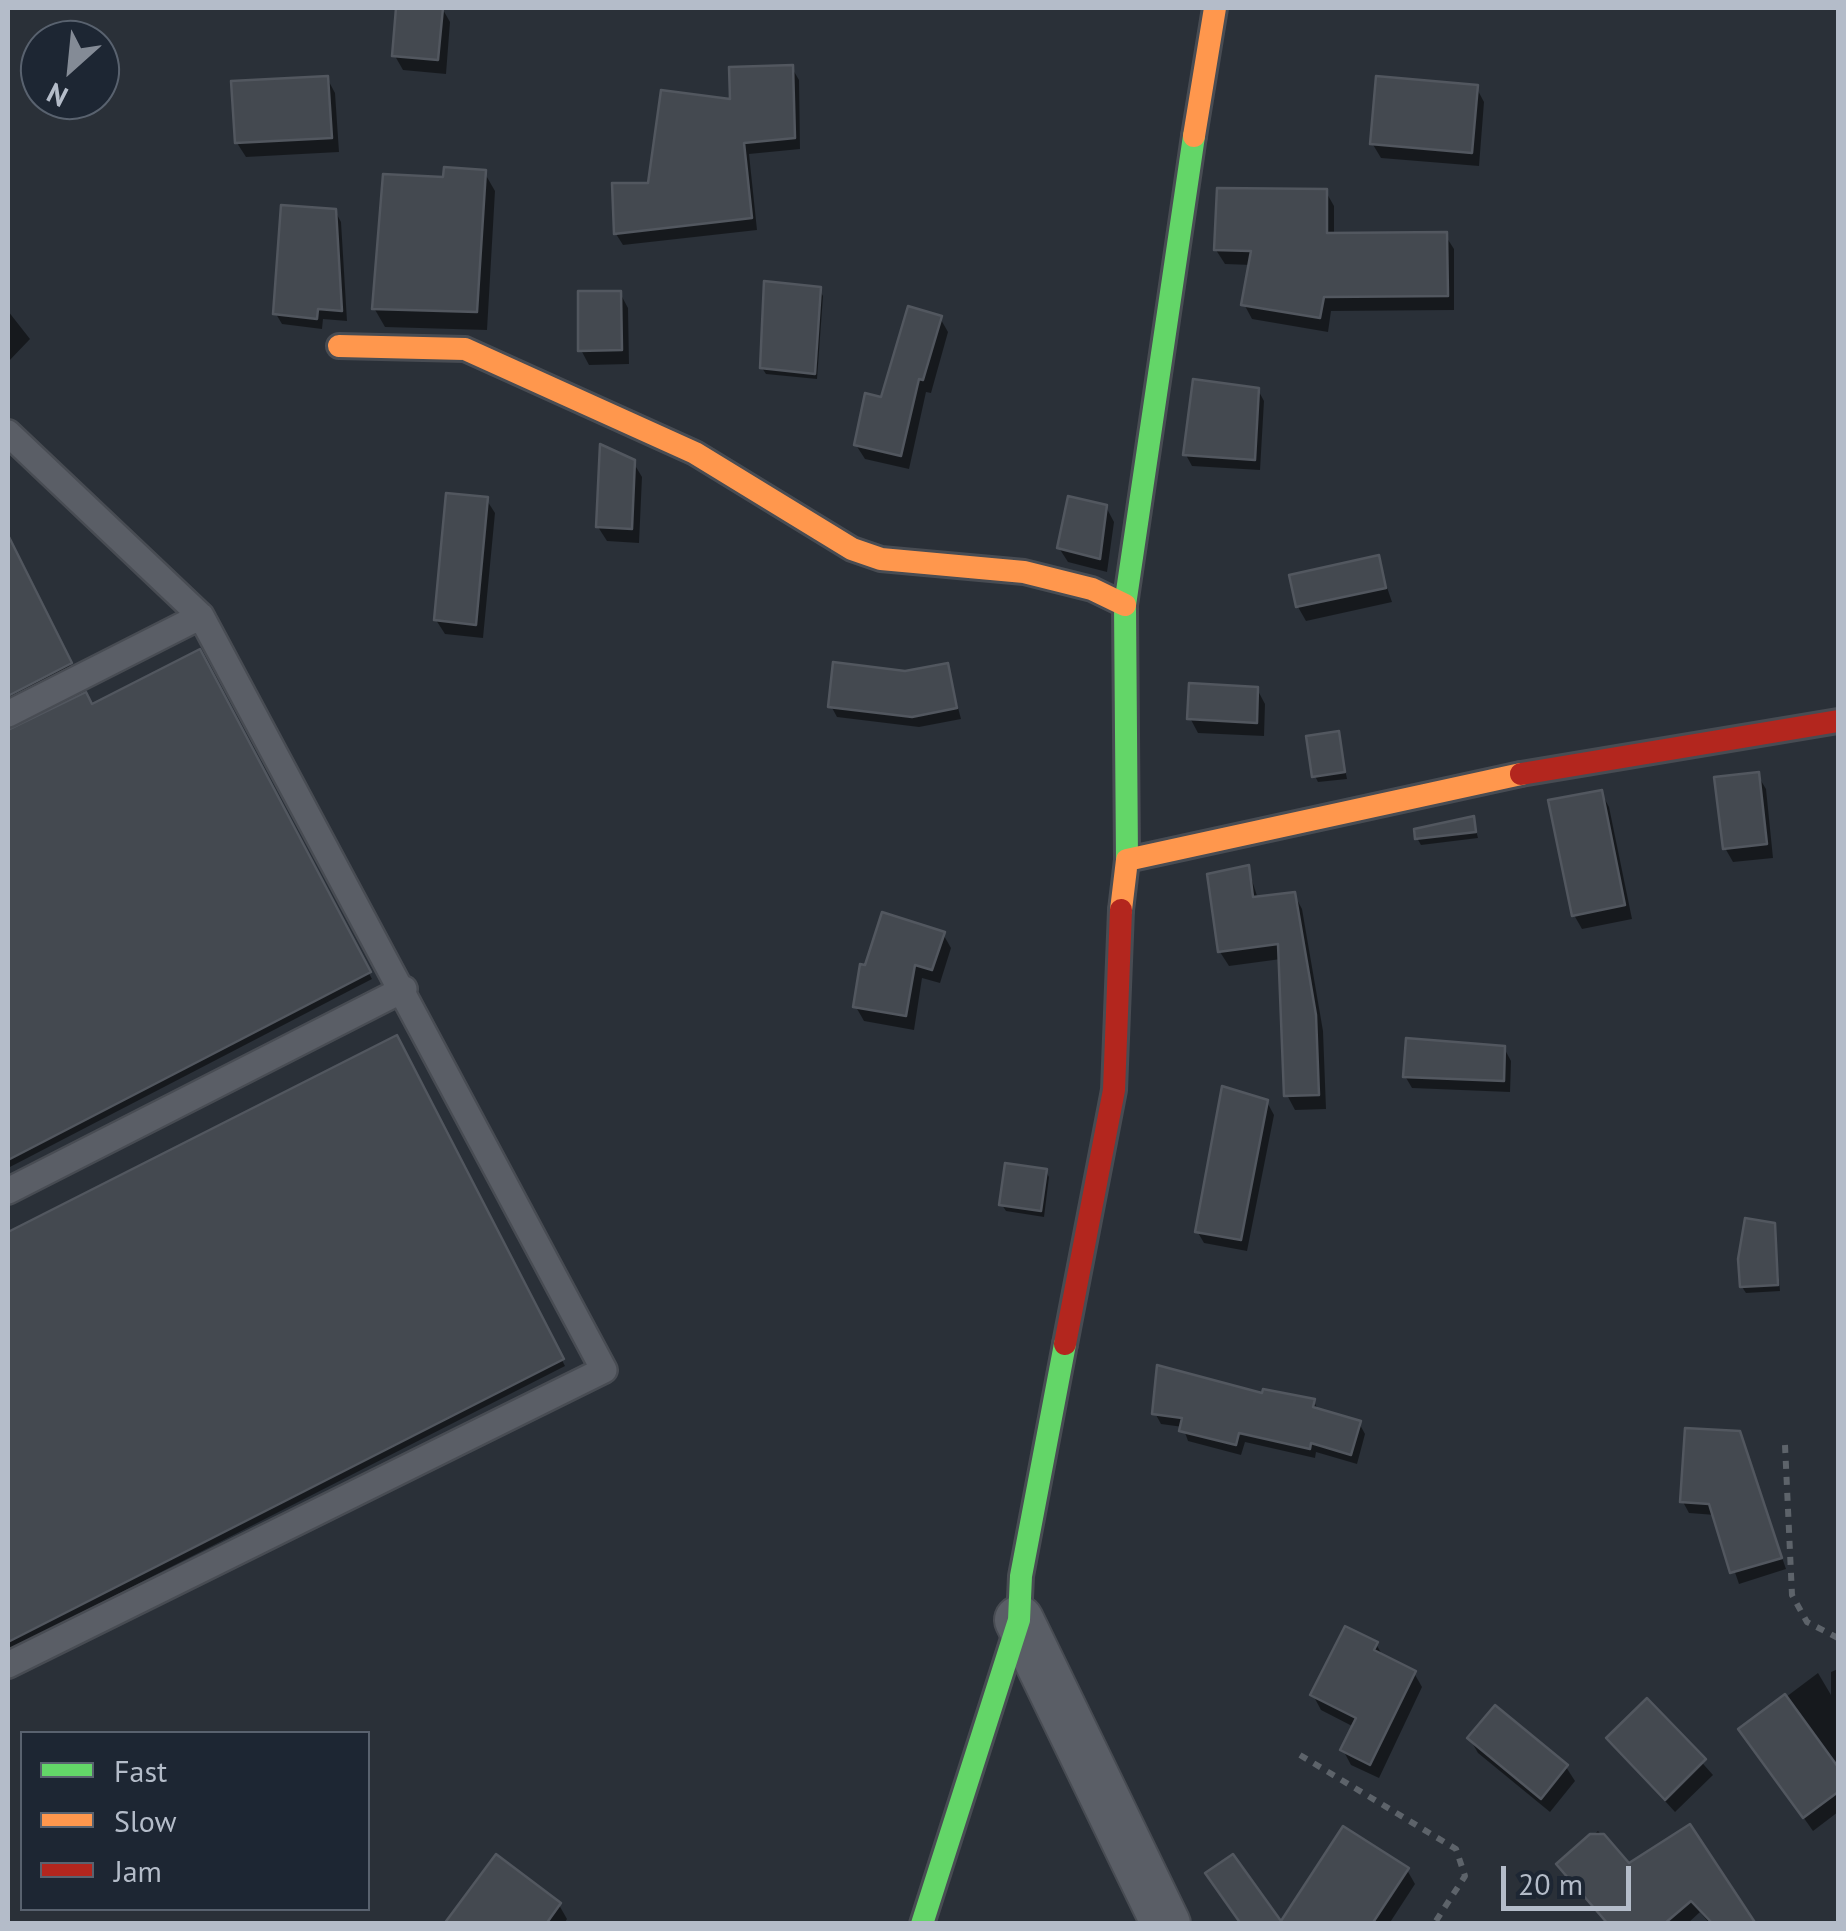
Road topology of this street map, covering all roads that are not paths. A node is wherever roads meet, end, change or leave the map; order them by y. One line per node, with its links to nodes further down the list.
1 (1215, 8): 4 (street)
2 (340, 346): 4 (street)
3 (8, 434): 5 (lane)
4 (1125, 605): 8 (street)
5 (201, 616): 6 (lane); 9 (lane)
6 (8, 714)
7 (1838, 722): 8 (street)
8 (1127, 860): 11 (street)
9 (404, 989): 10 (lane); 12 (lane)
10 (8, 1191)
11 (1019, 1620): 13 (street); 14 (street)
12 (8, 1665)
13 (922, 1924)
14 (1166, 1924)

